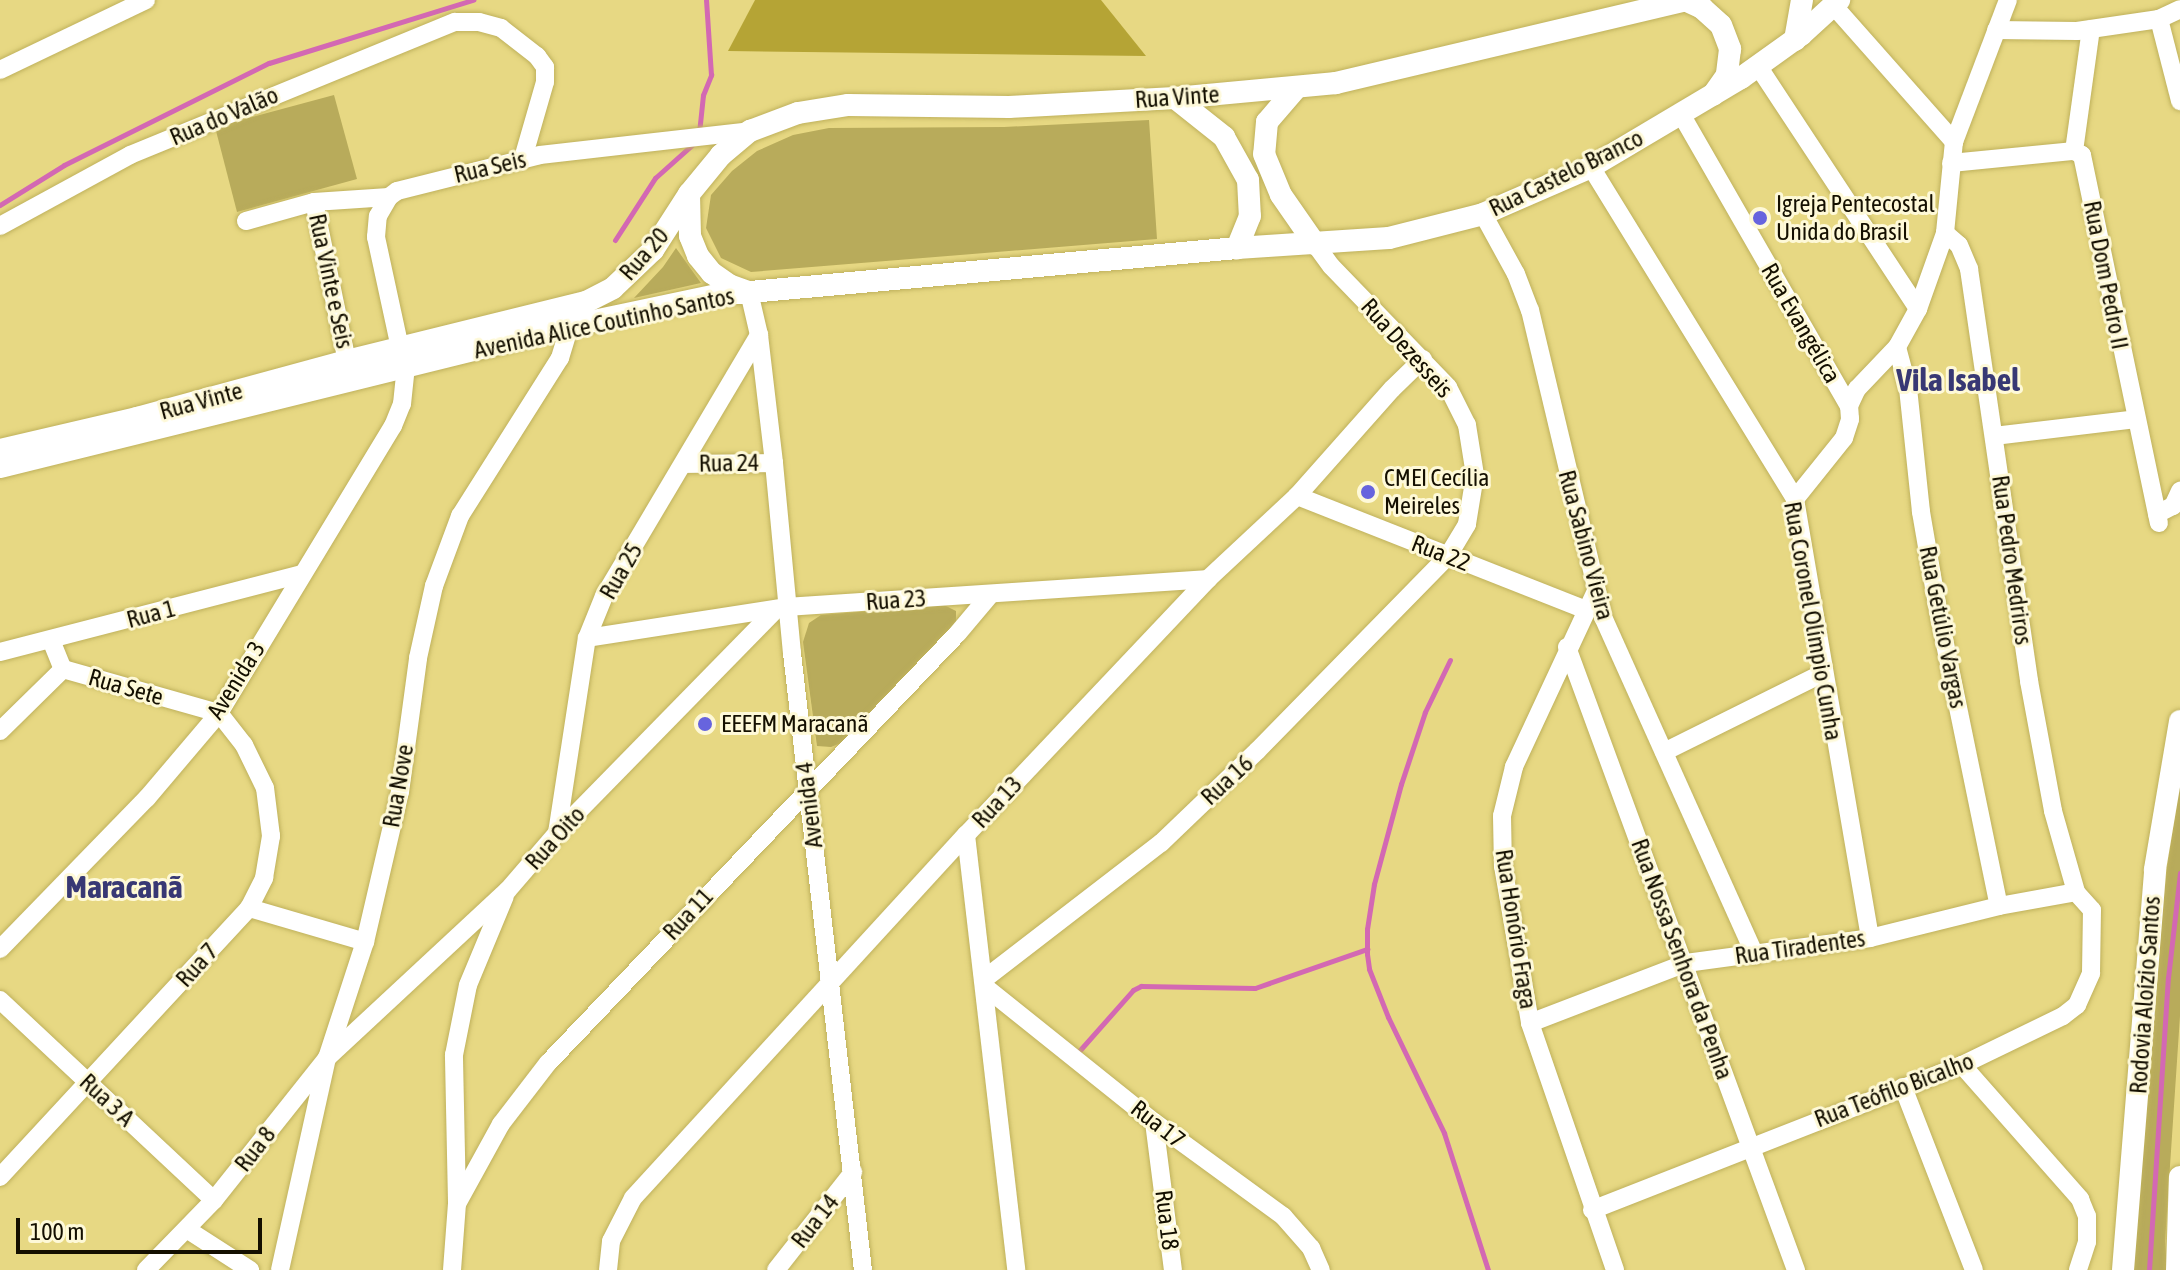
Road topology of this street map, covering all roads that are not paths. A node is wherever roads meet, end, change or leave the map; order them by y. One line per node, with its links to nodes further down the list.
1 (146, 0): 12 (street)
2 (1685, 0): 13 (main road, Rua Vinte); 14 (main road)
3 (1802, 0): 10 (main road)
4 (2008, 0): 9 (street)
5 (1836, 3): 10 (main road, Rua Castelo Branco); 19 (street)
6 (2180, 9): 7 (street)
7 (2159, 19): 8 (street); 16 (street)
8 (2091, 29): 9 (street); 20 (street)
9 (1996, 30): 19 (street)
10 (1795, 40): 11 (main road, Rua Castelo Branco)
11 (1758, 66): 14 (main road, Rua Castelo Branco); 34 (street)
12 (0, 70)
13 (1297, 87): 15 (main road, Rua Vinte); 31 (main road)
14 (1712, 96): 17 (main road, Rua Castelo Branco)
15 (1175, 98): 18 (main road, Rua Vinte); 32 (main road)
16 (2180, 101)
17 (1681, 114): 23 (main road, Rua Castelo Branco); 41 (street, Rua Evangélica)
18 (750, 131): 21 (street, Rua Seis); 24 (main road, Rua Vinte)
19 (1954, 142): 22 (street)
20 (2074, 151): 22 (street); 42 (street, Rua Dom Pedro II)
21 (523, 158): 25 (street, Rua Seis); 29 (street, Rua do Valão)
22 (1951, 163): 30 (street)
23 (1591, 167): 27 (main road, Rua Castelo Branco); 50 (street, Rua Coronel Olímpio Cunha)
24 (689, 194): 33 (main road); 38 (main road, Rua 20)
25 (389, 197): 26 (street, Rua Seis); 38 (street)
26 (314, 202): 28 (street, Rua Seis); 40 (street, Rua Vinte e Seis)
27 (1483, 214): 31 (main road, Rua Castelo Branco); 55 (street, Rua Sabino Vieira)
28 (246, 221)
29 (0, 226)
30 (1945, 233): 34 (street); 43 (street, Rua Pedro Medriros)
31 (1315, 244): 32 (main road, Avenida Alice Coutinho Santos); 39 (street, Rua Dezesseis)
32 (1237, 248): 33 (main road, Avenida Alice Coutinho Santos)
33 (749, 292): 35 (main road, Avenida Alice Coutinho Santos); 36 (street, Avenida 4)
34 (1918, 309): 37 (street)
35 (570, 326): 38 (main road, Avenida Alice Coutinho Santos); 75 (street, Rua Nove)
36 (759, 335): 45 (street, Avenida 4); 46 (street, Rua 25)
37 (1897, 347): 41 (street); 72 (street, Rua Getúlio Vargas)
38 (403, 358): 40 (main road, Rua Vinte); 47 (main road, Avenida Alice Coutinho Santos); 52 (street, Avenida 3)
39 (1423, 359): 49 (street, Rua 13); 51 (street, Rua Dezesseis)
40 (347, 361): 44 (main road, Rua Vinte)
41 (1849, 406): 50 (street)
42 (2136, 419): 43 (street); 48 (street, Rua Dom Pedro II)
43 (1994, 436): 71 (street, Rua Pedro Medriros)
44 (0, 450)
45 (774, 463): 46 (street, Rua 24); 56 (street, Avenida 4)
46 (685, 464): 57 (street, Rua 25)
47 (0, 467)
48 (2180, 491)
49 (1297, 496): 51 (street, Rua 22); 53 (street, Rua 13)
50 (1795, 499): 62 (street, Rua Coronel Olímpio Cunha)
51 (1448, 556): 55 (street, Rua 22); 80 (street, Rua 16)
52 (301, 574): 58 (street, Rua 1); 63 (street, Avenida 3)
53 (1208, 579): 54 (street, Rua 23); 69 (street, Rua 13)
54 (990, 595): 56 (street, Rua 23); 67 (street, Rua 11)
55 (1590, 602): 59 (street, Rua Honório Fraga); 66 (street, Rua Sabino Vieira)
56 (781, 608): 57 (street, Rua 23); 67 (street, Avenida 4); 68 (street, Rua Oito)
57 (587, 638): 68 (street, Rua 25)
58 (51, 640): 60 (street, Rua 1); 61 (street, Rua Sete)
59 (1567, 647): 78 (street, Rua Nossa Senhora da Penha); 82 (street, Rua Honório Fraga)
60 (0, 652)
61 (63, 669): 63 (street, Rua Sete); 65 (street)
62 (1823, 673): 66 (street); 74 (street, Rua Coronel Olímpio Cunha)
63 (219, 713): 73 (street, Rua 7); 76 (street, Avenida 3)
64 (2180, 721): 110 (main road, Rodovia Aloízio Santos)
65 (0, 731)
66 (1664, 752): 77 (street, Rua Sabino Vieira)
67 (807, 788): 79 (street, Avenida 4); 93 (street, Rua 11)
68 (557, 833): 70 (street, Rua Oito)
69 (966, 835): 79 (street, Rua 13); 80 (street)
70 (507, 891): 83 (street, Rua Oito); 93 (street)
71 (2076, 892): 72 (street, Rua Tiradentes); 84 (street, Rua Teófilo Bicalho)
72 (1999, 906): 74 (street, Rua Tiradentes)
73 (249, 908): 75 (street); 85 (street, Rua 7)
74 (1870, 938): 77 (street, Rua Tiradentes)
75 (365, 942): 83 (street, Rua Nove)
76 (0, 949)
77 (1755, 955): 78 (street, Rua Tiradentes)
78 (1686, 963): 82 (street, Rua Tiradentes); 88 (street, Rua Nossa Senhora da Penha)
79 (830, 983): 89 (street, Avenida 4); 100 (street, Rua 13)
80 (984, 983): 87 (street, Rua 17); 103 (street)
81 (0, 1000): 85 (street, Rua 3 A)
82 (1530, 1023): 94 (street, Rua Honório Fraga)
83 (327, 1058): 92 (street, Rua 8); 98 (street, Rua Nove)
84 (1962, 1065): 86 (street, Rua Teófilo Bicalho); 109 (street)
85 (89, 1083): 90 (street, Rua 7); 92 (street, Rua 3 A)
86 (1903, 1087): 88 (street, Rua Teófilo Bicalho); 108 (street)
87 (1154, 1122): 104 (street, Rua 18); 105 (street, Rua 17)
88 (1748, 1147): 94 (street, Rua Teófilo Bicalho); 107 (street, Rua Nossa Senhora da Penha)
89 (853, 1172): 101 (street, Rua 14); 102 (street, Avenida 4)
90 (0, 1177)
91 (2180, 1177): 111 (main road)
92 (214, 1200): 95 (street, Rua 8)
93 (457, 1204): 99 (street, Rua 11)
94 (1592, 1210): 106 (street, Rua Honório Fraga)
95 (188, 1230): 96 (street, Rua 8); 97 (street)
96 (146, 1270)
97 (250, 1270)
98 (280, 1270)
99 (452, 1270)
100 (608, 1270)
101 (776, 1270)
102 (863, 1270)
103 (1016, 1270)
104 (1173, 1270)
105 (1321, 1270)
106 (1615, 1270)
107 (1796, 1270)
108 (1974, 1270)
109 (2078, 1270)
110 (2123, 1270)
111 (2177, 1270)

